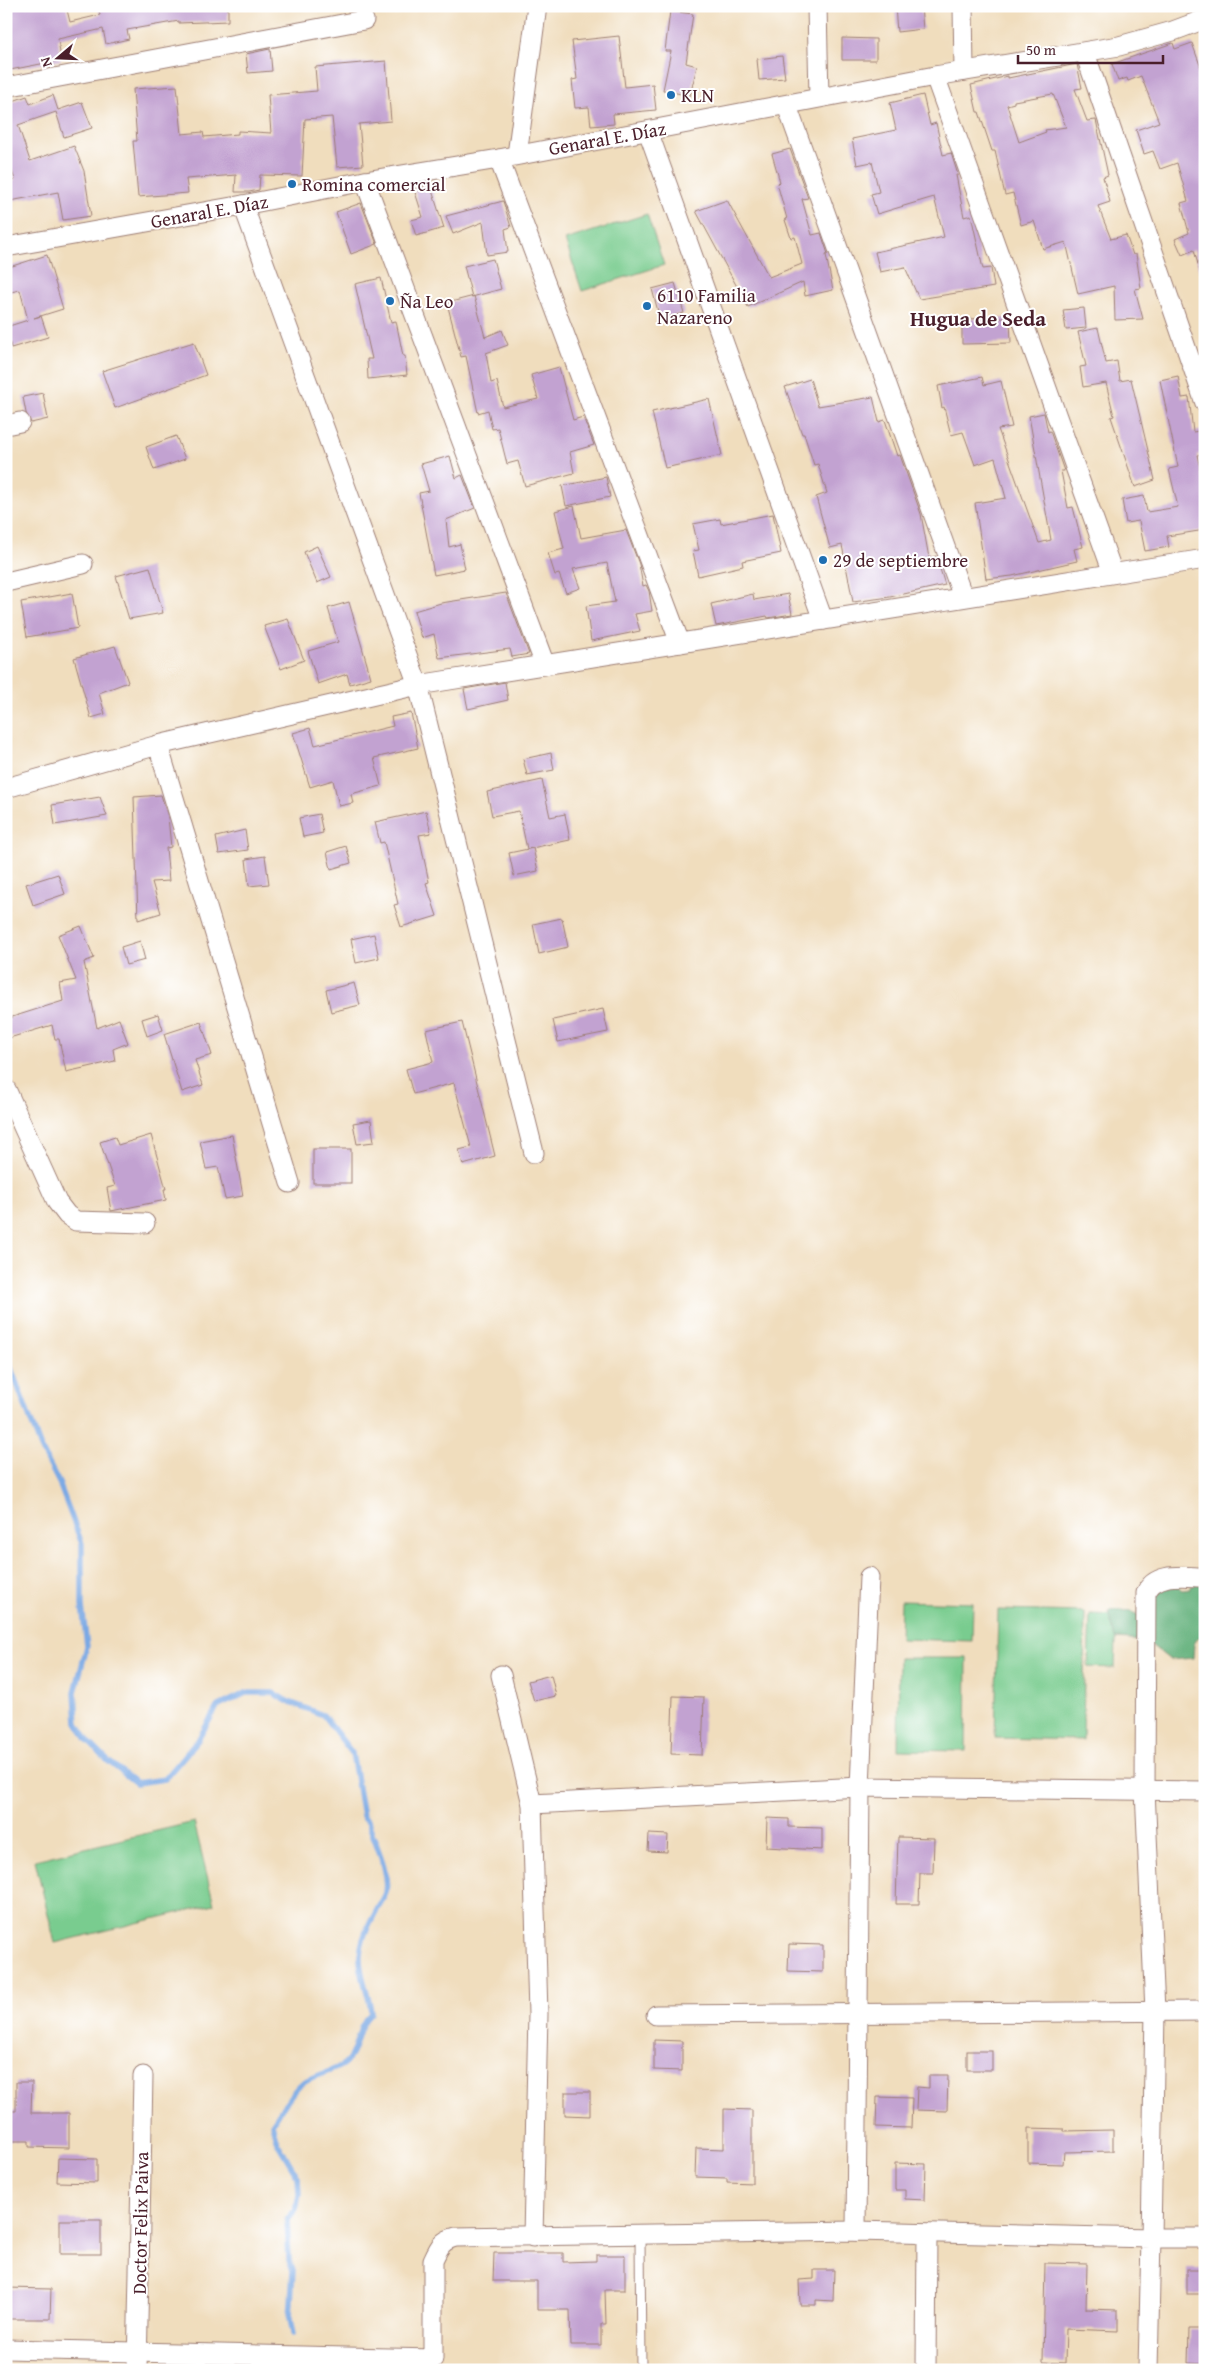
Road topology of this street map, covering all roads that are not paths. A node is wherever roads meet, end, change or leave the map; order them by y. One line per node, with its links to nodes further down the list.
1 (537, 6): 13 (street)
2 (817, 6): 10 (street)
3 (963, 6): 7 (street)
4 (1205, 19): 6 (street, Genaral E. Díaz)
5 (364, 20): 9 (street)
6 (1085, 53): 7 (street, Genaral E. Díaz); 17 (street)
7 (964, 71): 8 (street, Genaral E. Díaz)
8 (935, 76): 10 (street, Genaral E. Díaz); 20 (street)
9 (6, 87)
10 (820, 98): 11 (street, Genaral E. Díaz)
11 (787, 106): 12 (street, Genaral E. Díaz); 22 (street)
12 (648, 131): 13 (street, Genaral E. Díaz); 23 (street)
13 (508, 157): 14 (street, Genaral E. Díaz); 24 (street)
14 (365, 181): 15 (street, Genaral E. Díaz); 25 (street)
15 (243, 205): 16 (street, Genaral E. Díaz); 26 (street)
16 (6, 247)
17 (1205, 403)
18 (1205, 559): 20 (street)
19 (83, 564): 21 (street)
20 (1112, 573): 22 (street)
21 (6, 582)
22 (963, 597): 23 (street)
23 (823, 620): 24 (street)
24 (680, 643): 25 (street)
25 (545, 665): 26 (street)
26 (418, 685): 27 (street); 30 (street)
27 (158, 745): 28 (street); 31 (street)
28 (6, 788)
29 (6, 1089): 32 (street)
30 (534, 1153)
31 (290, 1182)
32 (145, 1224)
33 (869, 1577): 36 (street)
34 (1205, 1577): 37 (street)
35 (501, 1675): 39 (street)
36 (860, 1787): 37 (street); 39 (street); 42 (street)
37 (1145, 1790): 38 (street); 40 (street)
38 (1205, 1791)
39 (532, 1804): 48 (street)
40 (1155, 2011): 41 (street); 42 (street); 49 (street)
41 (1205, 2011)
42 (858, 2014): 43 (street); 45 (street)
43 (656, 2015)
44 (143, 2076): 52 (street, Doctor Felix Paiva)
45 (856, 2231): 46 (street); 47 (street)
46 (927, 2234): 49 (street); 55 (street)
47 (640, 2235): 48 (street); 54 (lane)
48 (533, 2237): 53 (street)
49 (1151, 2238): 50 (street); 56 (street)
50 (1205, 2238)
51 (6, 2349): 52 (street)
52 (137, 2361): 53 (street)
53 (433, 2364)
54 (641, 2370)
55 (926, 2370)
56 (1148, 2370)

